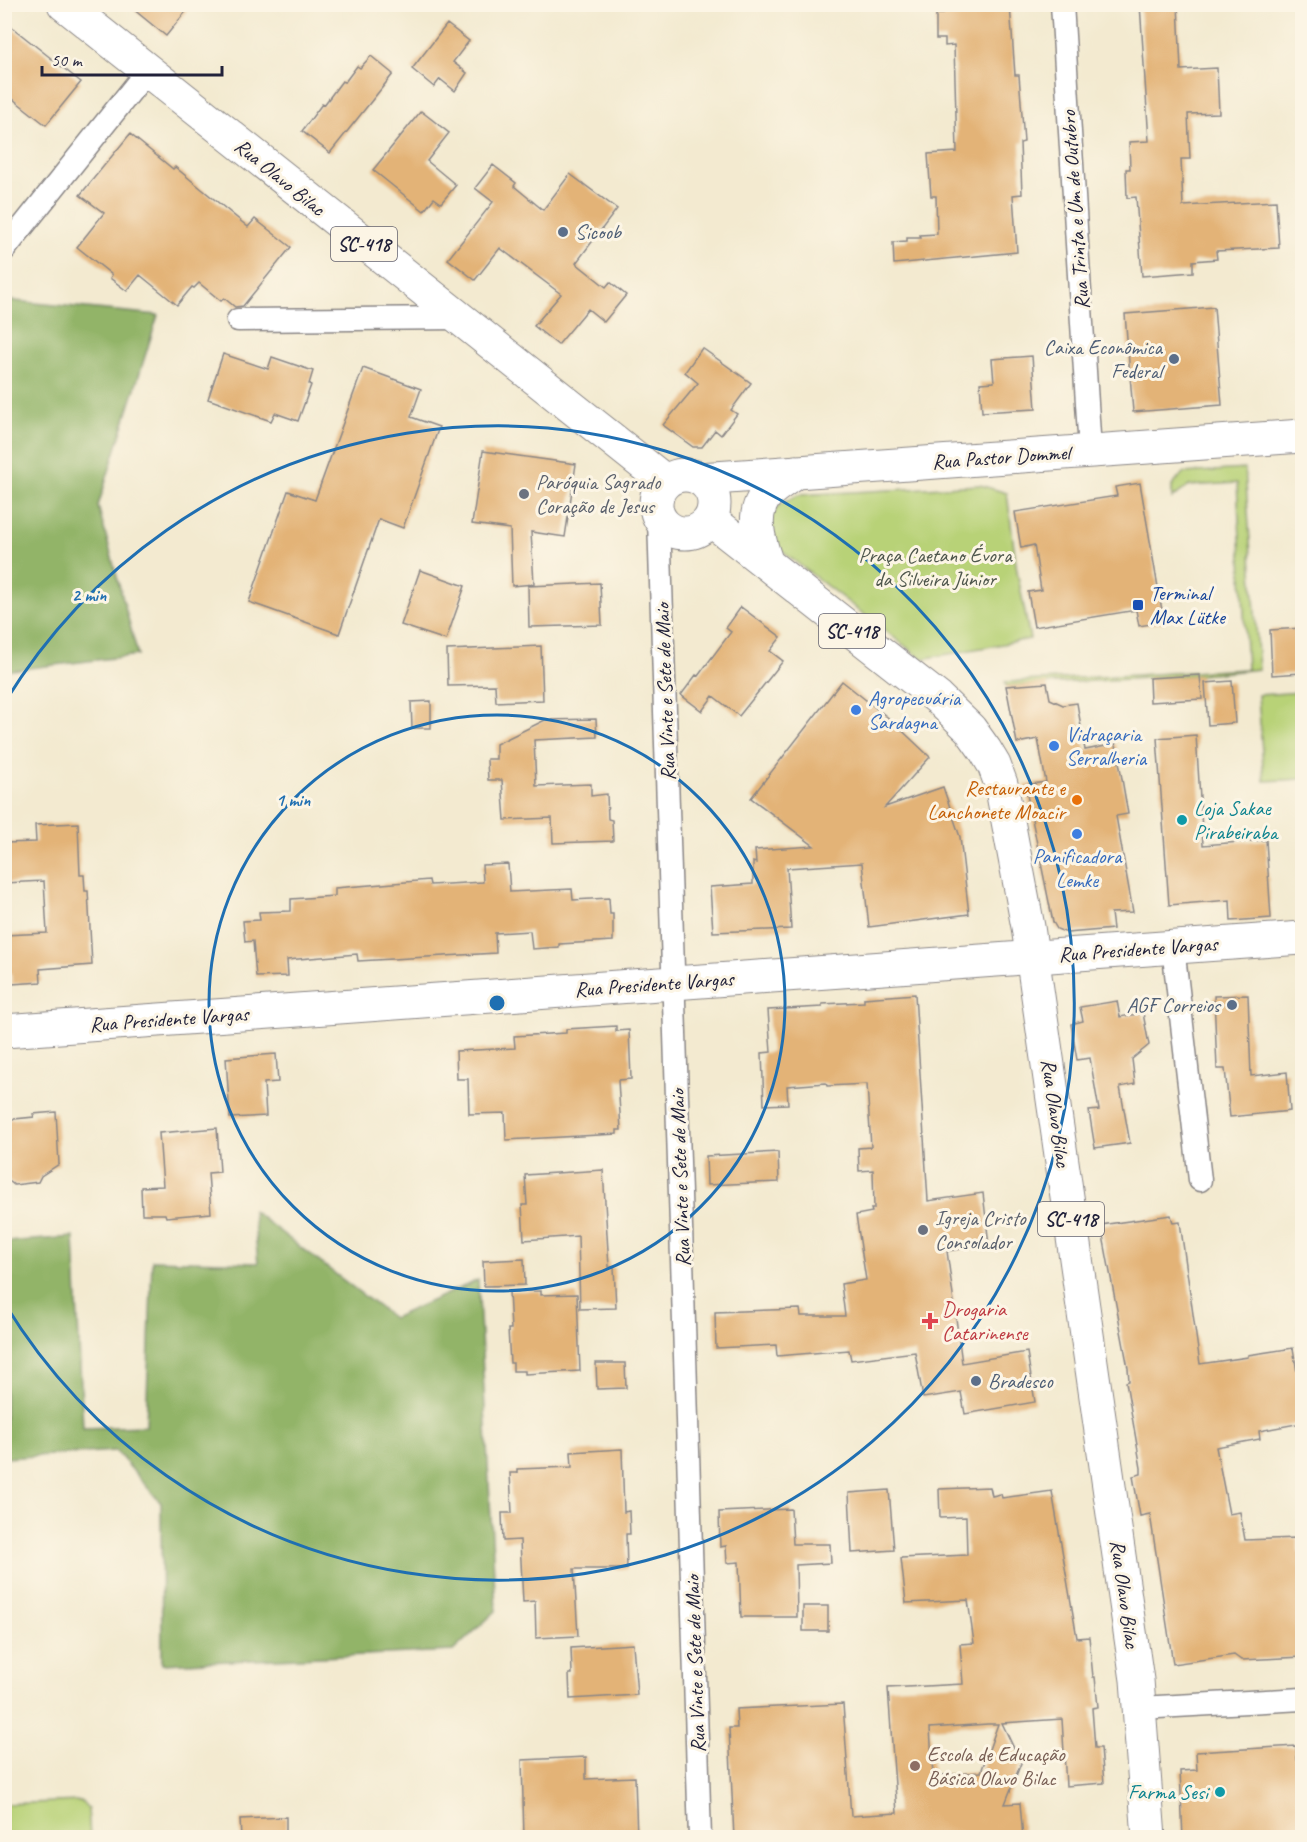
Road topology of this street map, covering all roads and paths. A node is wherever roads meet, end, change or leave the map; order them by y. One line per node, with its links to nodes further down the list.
1 (64, 4): 3 (main road, Rua Olavo Bilac / SC-418)
2 (1062, 4): 8 (street, Rua Trinta e Um de Outubro)
3 (147, 71): 4 (street); 5 (main road, Rua Olavo Bilac / SC-418)
4 (4, 250)
5 (458, 318): 6 (street); 11 (main road, Rua Olavo Bilac / SC-418)
6 (238, 320)
7 (1302, 436): 8 (main road, Rua Pastor Dommel)
8 (1090, 451): 9 (main road, Rua Pastor Dommel)
9 (795, 472): 10 (main road, Rua Pastor Dommel); 14 (main road)
10 (700, 479): 11 (main road); 13 (main road)
11 (666, 482): 12 (main road)
12 (659, 518): 13 (main road); 18 (street, Rua Vinte e Sete de Maio)
13 (711, 520): 14 (main road, Rua Olavo Bilac / SC-418)
14 (767, 564): 17 (main road, Rua Olavo Bilac / SC-418)
15 (1302, 938): 16 (main road, Rua Presidente Vargas)
16 (1173, 947): 17 (main road, Rua Presidente Vargas); 20 (street)
17 (1033, 957): 18 (main road, Rua Presidente Vargas); 22 (main road, Rua Olavo Bilac / SC-418)
18 (674, 983): 19 (main road, Rua Presidente Vargas); 23 (street, Rua Vinte e Sete de Maio)
19 (4, 1031)
20 (1200, 1179)
21 (1302, 1700): 22 (street)
22 (1140, 1708): 24 (main road, Rua Olavo Bilac / SC-418)
23 (700, 1838)
24 (1149, 1838)

